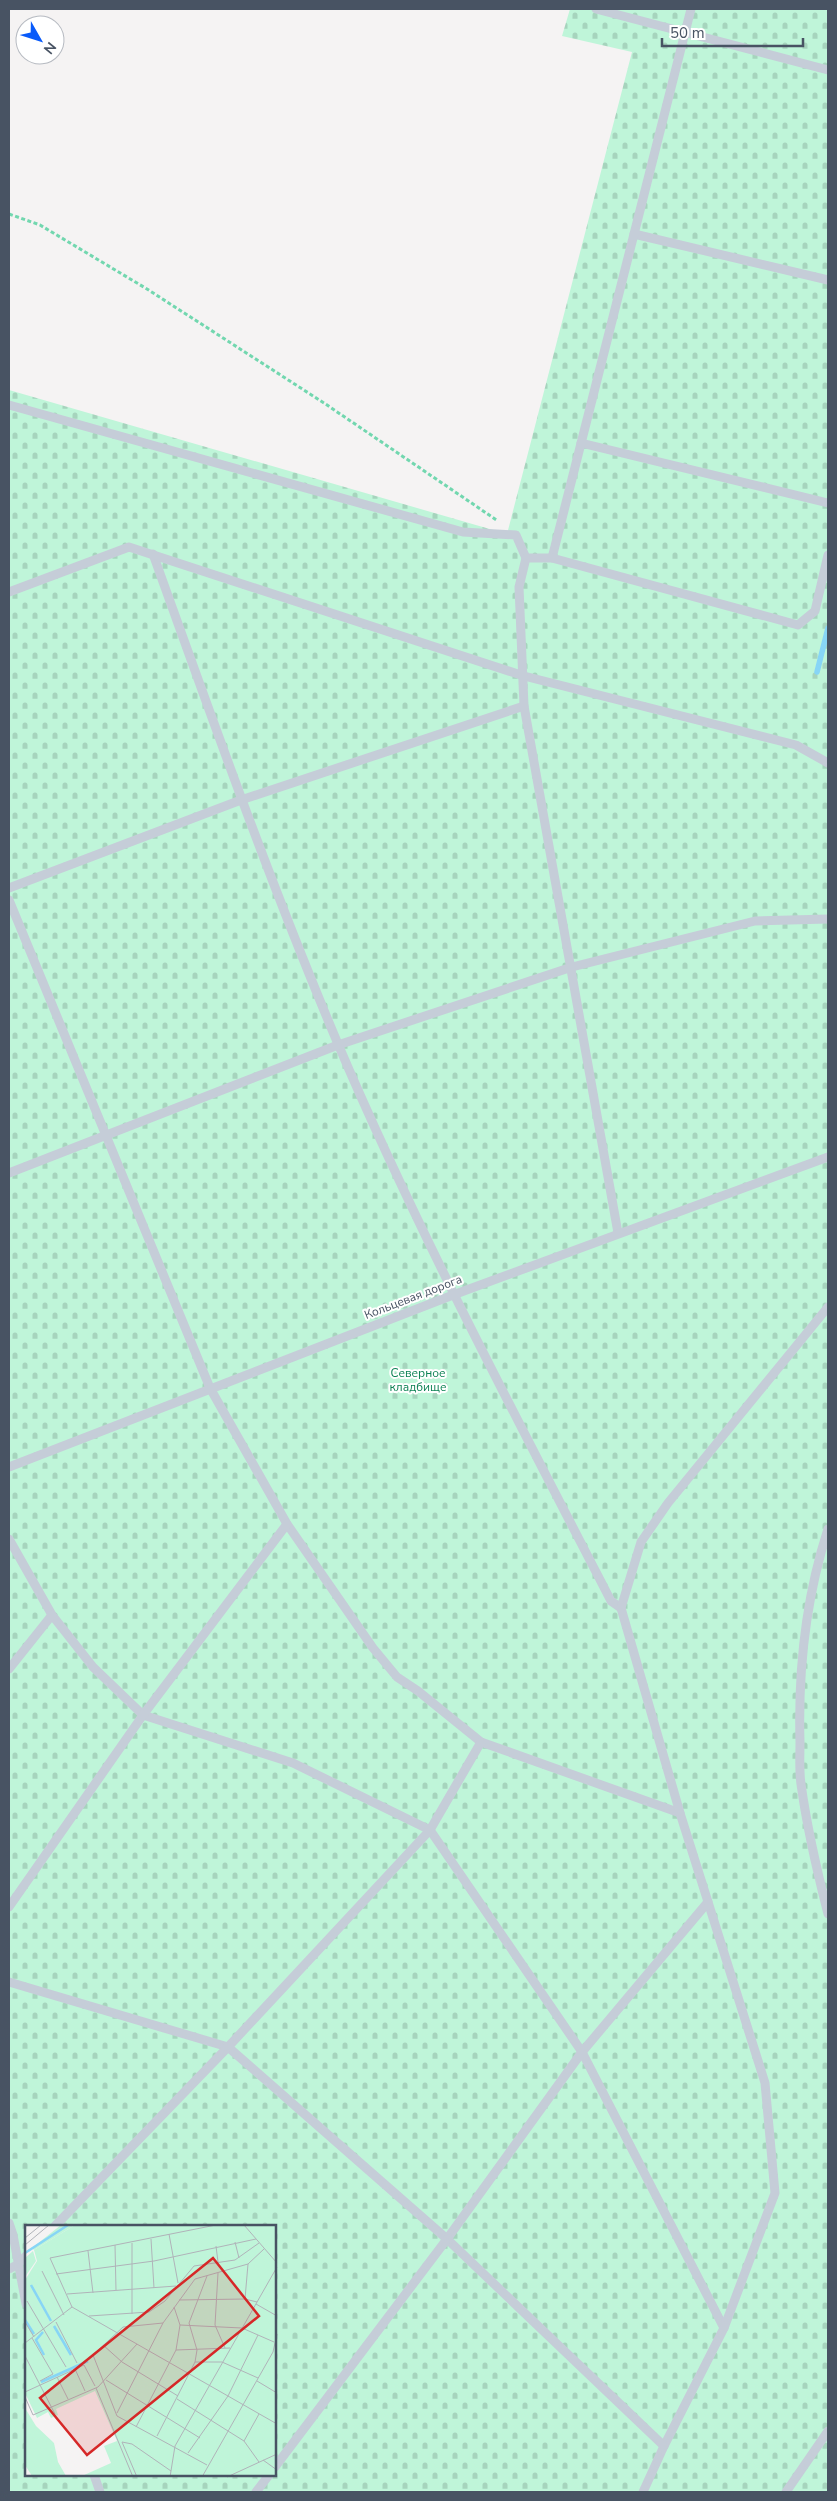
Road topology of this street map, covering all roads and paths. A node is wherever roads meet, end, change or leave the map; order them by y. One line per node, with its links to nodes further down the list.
1 (596, 9): 3 (lane)
2 (691, 9): 3 (lane)
3 (685, 32): 4 (lane); 6 (lane)
4 (828, 70)
5 (9, 214): 11 (path)
6 (634, 234): 7 (lane); 9 (lane)
7 (828, 280)
8 (9, 404): 11 (lane)
9 (581, 443): 10 (lane); 15 (lane)
10 (828, 503)
11 (516, 535): 14 (lane)
12 (153, 554): 16 (lane); 17 (lane); 20 (lane)
13 (828, 555): 15 (lane)
14 (526, 558): 15 (lane); 17 (lane)
15 (552, 558)
16 (9, 592)
17 (524, 676): 18 (lane); 19 (lane)
18 (524, 706): 20 (lane); 24 (lane)
19 (828, 763)
20 (240, 800): 21 (lane); 25 (lane)
21 (9, 888)
22 (9, 900): 26 (lane)
23 (828, 919): 24 (lane)
24 (572, 967): 25 (lane); 29 (lane)
25 (338, 1045): 26 (lane); 30 (lane)
26 (108, 1135): 28 (lane); 32 (lane)
27 (828, 1157): 29 (lane, Кольцевая дорога)
28 (9, 1173)
29 (618, 1233): 30 (lane, Кольцевая дорога)
30 (453, 1295): 32 (lane, Кольцевая дорога); 37 (lane)
31 (828, 1307): 37 (lane)
32 (210, 1388): 33 (lane, Кольцевая дорога); 34 (lane)
33 (9, 1467)
34 (287, 1524): 40 (lane); 41 (lane)
35 (828, 1529): 46 (lane)
36 (9, 1539): 38 (lane)
37 (621, 1608): 42 (lane)
38 (52, 1615): 39 (lane); 40 (lane)
39 (9, 1669)
40 (144, 1715): 43 (lane); 45 (lane)
41 (481, 1742): 42 (lane); 43 (lane)
42 (680, 1813): 44 (lane)
43 (430, 1830): 48 (lane); 49 (lane)
44 (708, 1902): 49 (lane); 56 (lane)
45 (9, 1907)
46 (828, 1914)
47 (9, 1982): 48 (lane)
48 (228, 2046): 51 (lane); 52 (lane)
49 (582, 2052): 52 (lane); 56 (lane)
50 (9, 2223): 54 (lane)
51 (56, 2225)
52 (447, 2239): 58 (lane); 59 (lane)
53 (25, 2257): 54 (lane)
54 (13, 2267): 55 (lane)
55 (25, 2301)
56 (724, 2328): 58 (lane)
57 (828, 2431): 65 (lane)
58 (664, 2446): 64 (lane)
59 (276, 2466)
60 (94, 2476): 62 (lane)
61 (268, 2476): 63 (lane)
62 (100, 2492)
63 (256, 2492)
64 (643, 2492)
65 (786, 2492)

